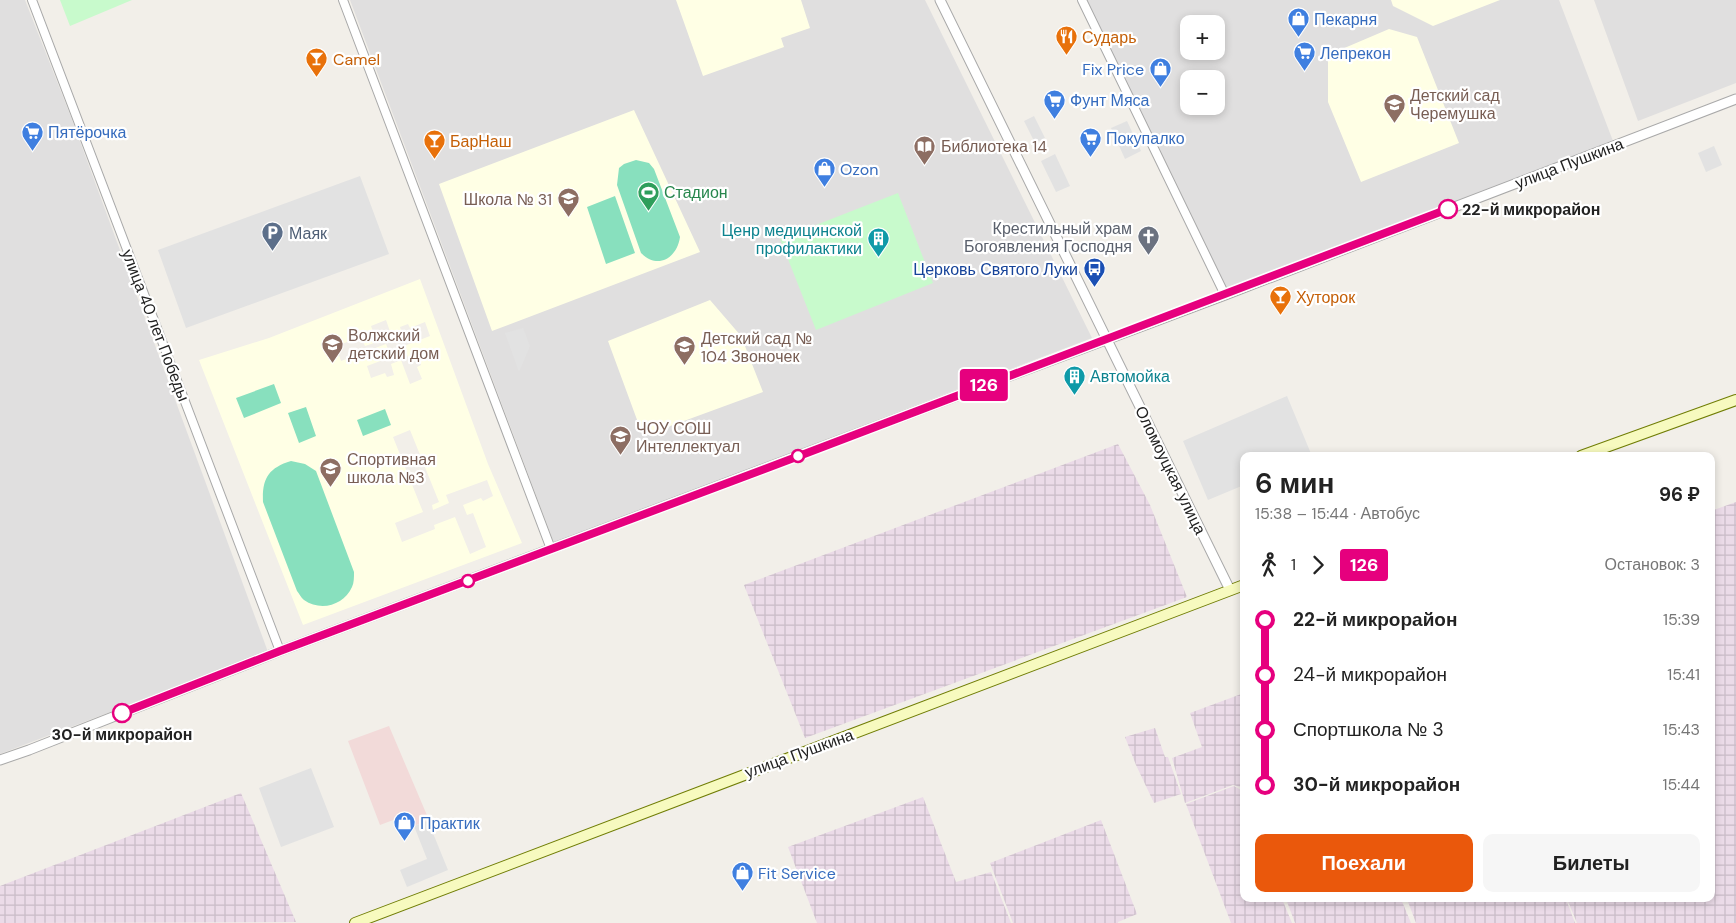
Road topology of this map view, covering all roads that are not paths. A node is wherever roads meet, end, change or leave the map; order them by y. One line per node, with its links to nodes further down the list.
1 (32, 0): 13 (street, улица 40 лет Победы)
2 (343, 0): 10 (street)
3 (940, 0): 7 (street, Оломоуцкая улица)
4 (1082, 0): 6 (street)
5 (1736, 99): 6 (street, улица Пушкина)
6 (1225, 295): 7 (street, улица Пушкина)
7 (1107, 338): 10 (street, улица Пушкина); 12 (street, Оломоуцкая улица)
8 (1736, 400): 9 (main road)
9 (1592, 452)
10 (551, 549): 13 (street, улица Пушкина)
11 (1240, 586): 12 (main road, улица Пушкина)
12 (1230, 590): 15 (main road, улица Пушкина)
13 (280, 651): 14 (street, улица Пушкина)
14 (0, 760)
15 (355, 923)

